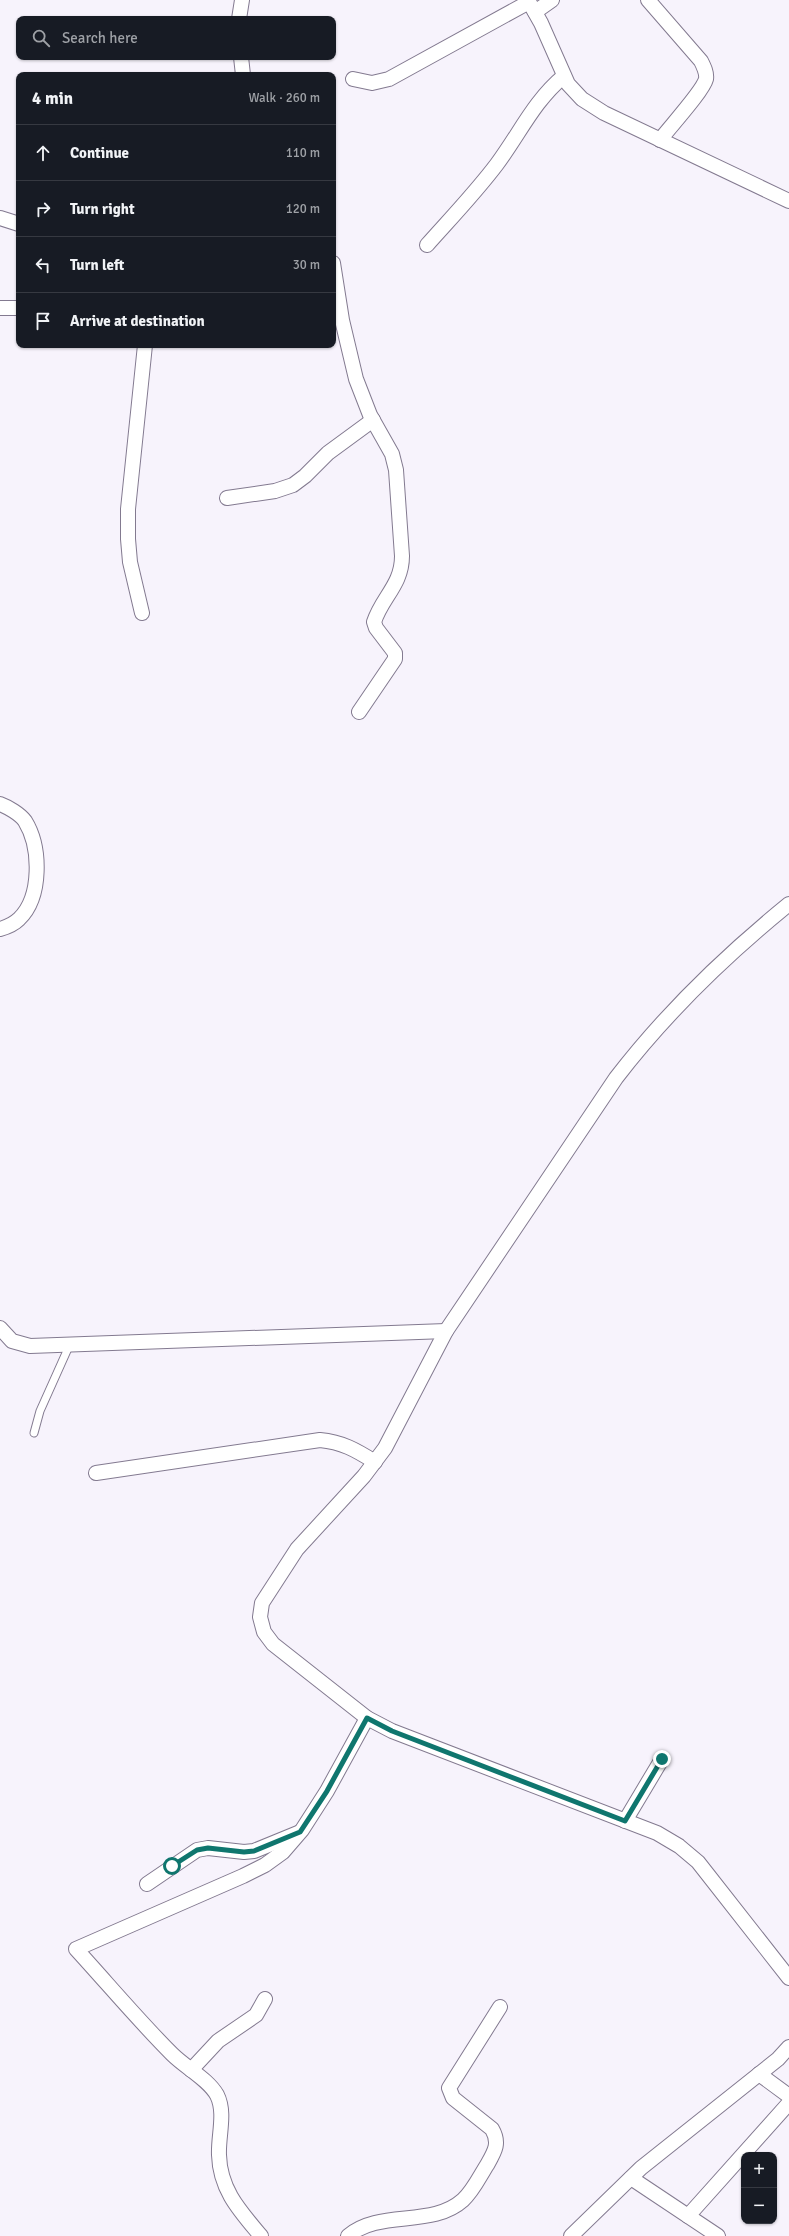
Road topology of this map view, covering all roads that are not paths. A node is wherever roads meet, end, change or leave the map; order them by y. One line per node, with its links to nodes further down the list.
1 (242, 0): 5 (street)
2 (552, 0): 4 (street)
3 (648, 0): 10 (street)
4 (530, 5): 8 (street); 9 (street)
5 (239, 16)
6 (241, 60): 7 (street)
7 (243, 72)
8 (564, 76): 10 (street); 14 (street)
9 (353, 79)
10 (660, 140): 11 (street)
11 (787, 196)
12 (0, 218): 13 (street)
13 (16, 223)
14 (427, 245)
15 (336, 297): 18 (street)
16 (0, 308): 17 (street)
17 (16, 308)
18 (339, 331): 20 (street)
19 (146, 348): 22 (street)
20 (373, 420): 21 (street); 23 (street)
21 (227, 498)
22 (142, 613)
23 (359, 712)
24 (0, 804): 26 (street)
25 (789, 904): 28 (street)
26 (0, 929)
27 (1, 1331): 29 (street)
28 (446, 1331): 29 (street); 31 (street)
29 (70, 1344): 30 (lane)
30 (34, 1433)
31 (375, 1462): 32 (street); 33 (street)
32 (96, 1473)
33 (367, 1718): 35 (street); 36 (street)
34 (662, 1759): 35 (street)
35 (625, 1821): 38 (street)
36 (300, 1832): 37 (street); 42 (street)
37 (147, 1884)
38 (789, 1978)
39 (265, 1999): 42 (street)
40 (500, 2007): 49 (street)
41 (789, 2047): 43 (street)
42 (191, 2070): 48 (street)
43 (759, 2074): 44 (street); 46 (street)
44 (789, 2096)
45 (789, 2103): 47 (street)
46 (630, 2178): 47 (street); 50 (street)
47 (688, 2216): 51 (street)
48 (261, 2236)
49 (348, 2236)
50 (571, 2236)
51 (718, 2236)

